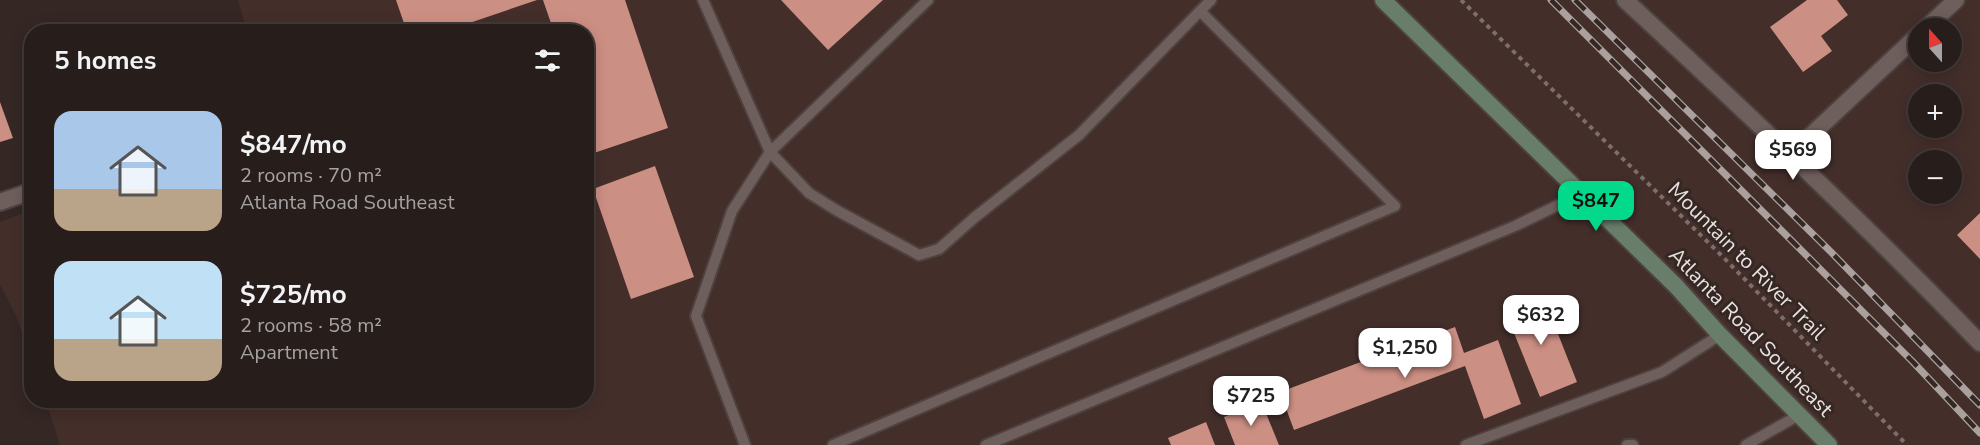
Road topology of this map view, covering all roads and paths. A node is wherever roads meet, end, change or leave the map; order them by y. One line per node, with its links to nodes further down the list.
1 (703, 0): 11 (lane)
2 (928, 0): 11 (lane)
3 (1211, 0): 8 (lane)
4 (1383, 0): 14 (main road, Atlanta Road Southeast)
5 (1461, 0): 27 (path, Mountain to River Trail)
6 (1625, 0): 12 (street)
7 (1956, 0): 9 (street)
8 (1200, 11): 11 (lane); 20 (lane)
9 (1937, 18)
10 (1908, 44): 12 (street)
11 (770, 152): 19 (lane)
12 (1791, 154): 17 (street)
13 (24, 194): 15 (street)
14 (1581, 194): 16 (main road, Atlanta Road Southeast); 21 (lane)
15 (0, 202)
16 (1720, 335): 18 (main road, Atlanta Road Southeast); 22 (lane)
17 (1980, 343)
18 (1799, 415): 25 (lane); 26 (main road, Atlanta Road Southeast)
19 (745, 445)
20 (833, 445)
21 (986, 445)
22 (1466, 445)
23 (1627, 445): 24 (lane)
24 (1633, 445)
25 (1746, 445)
26 (1829, 445)
27 (1907, 445)

